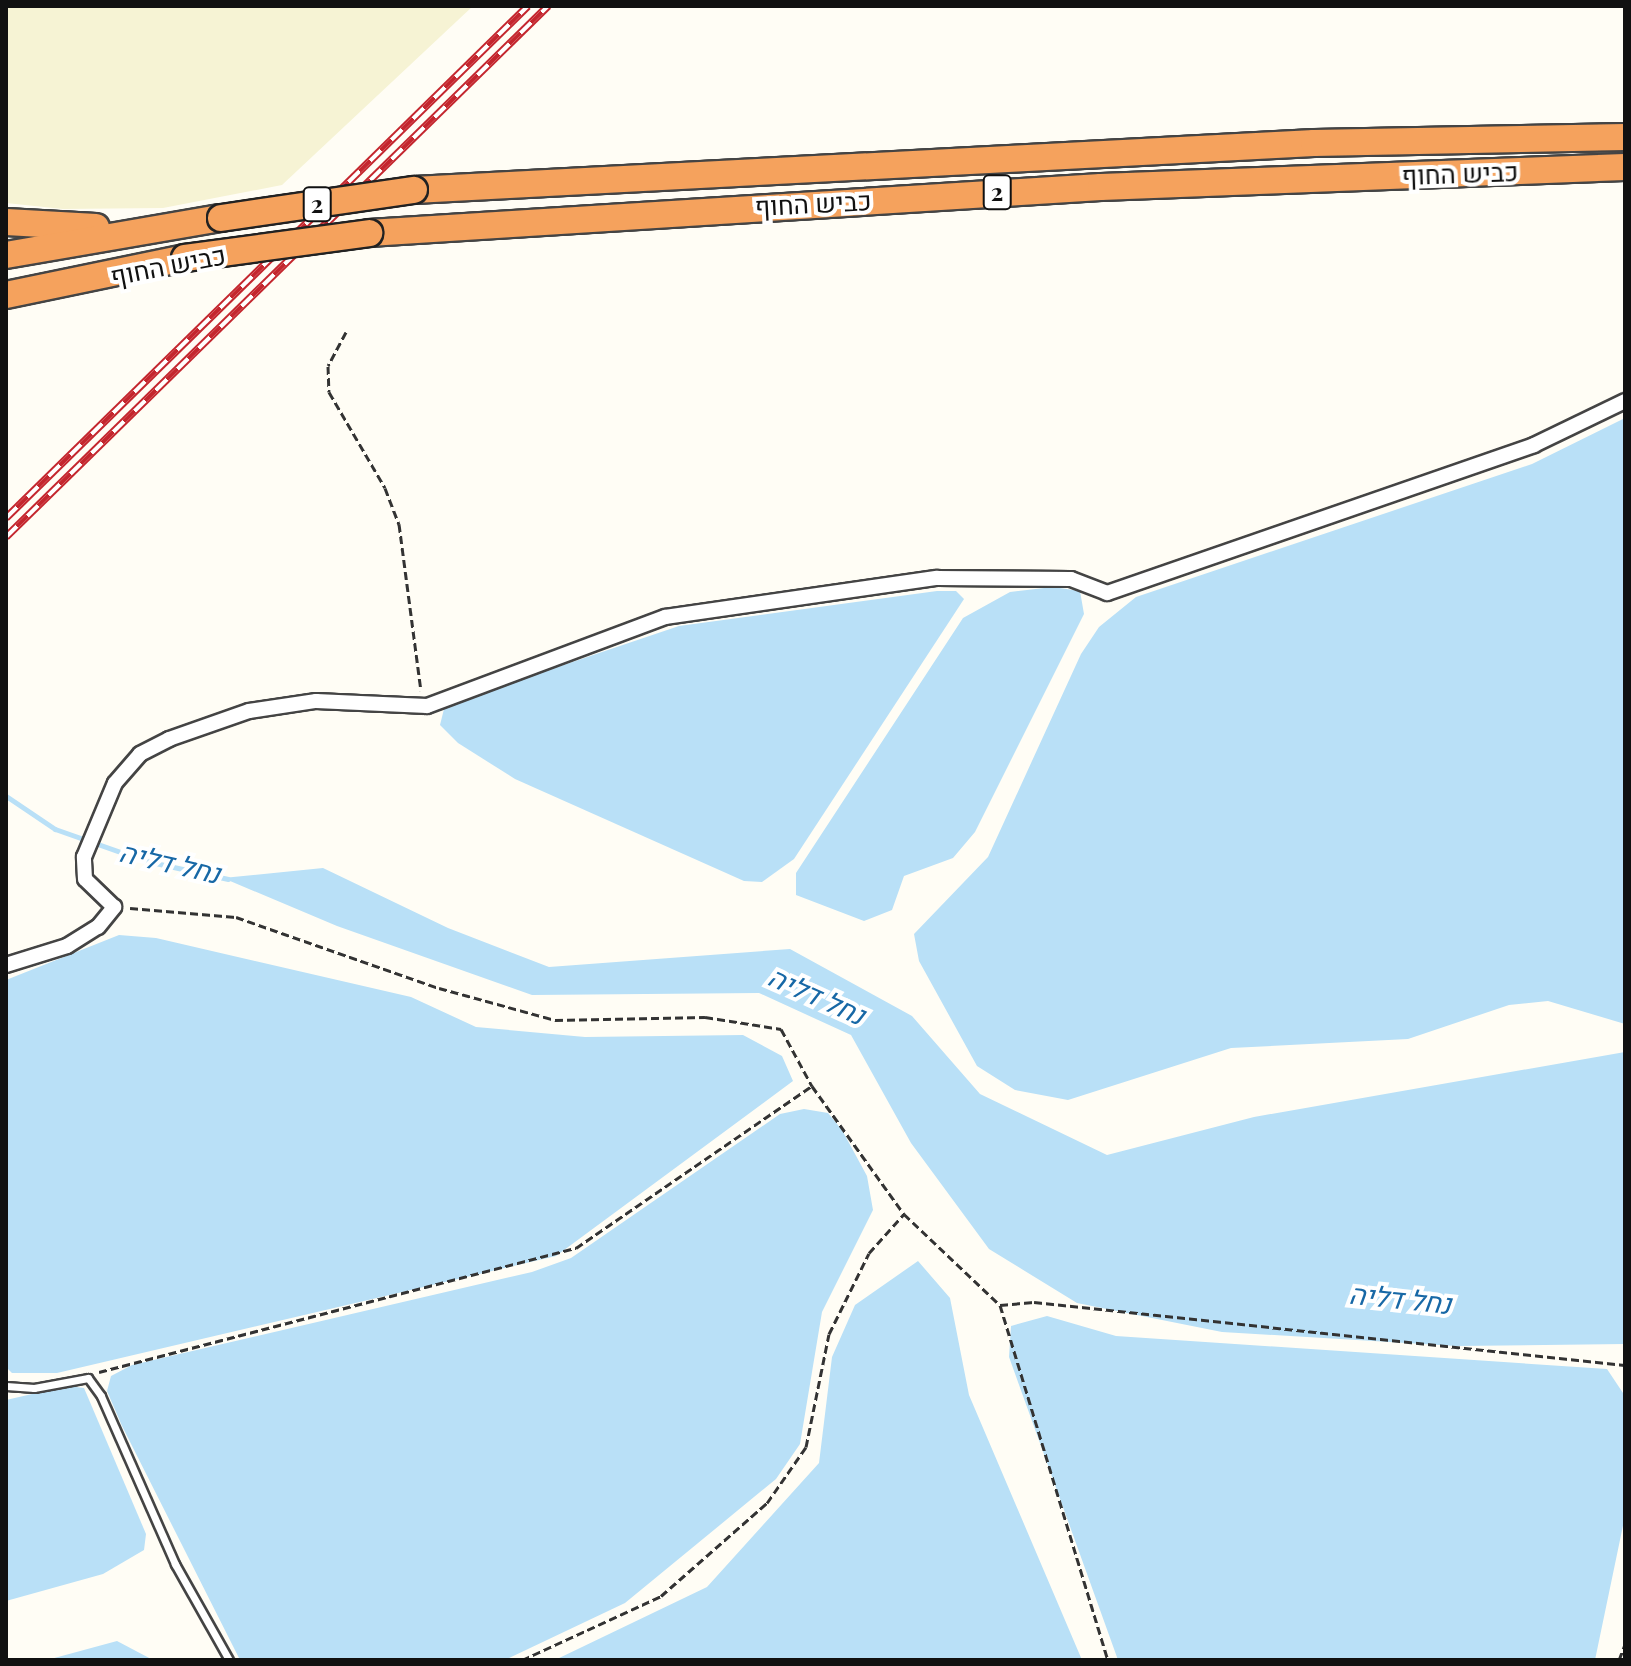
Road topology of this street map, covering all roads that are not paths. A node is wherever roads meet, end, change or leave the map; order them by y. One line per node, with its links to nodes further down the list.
1 (1625, 137): 4 (highway, כביש החוף / 2, bridge)
2 (1625, 167): 6 (highway, כביש החוף / 2, bridge)
3 (6, 222): 4 (highway)
4 (148, 228): 5 (highway, כביש החוף / 2)
5 (6, 255)
6 (6, 295)
7 (1625, 401): 8 (street)
8 (6, 965)
9 (6, 1386): 10 (lane)
10 (229, 1660)

